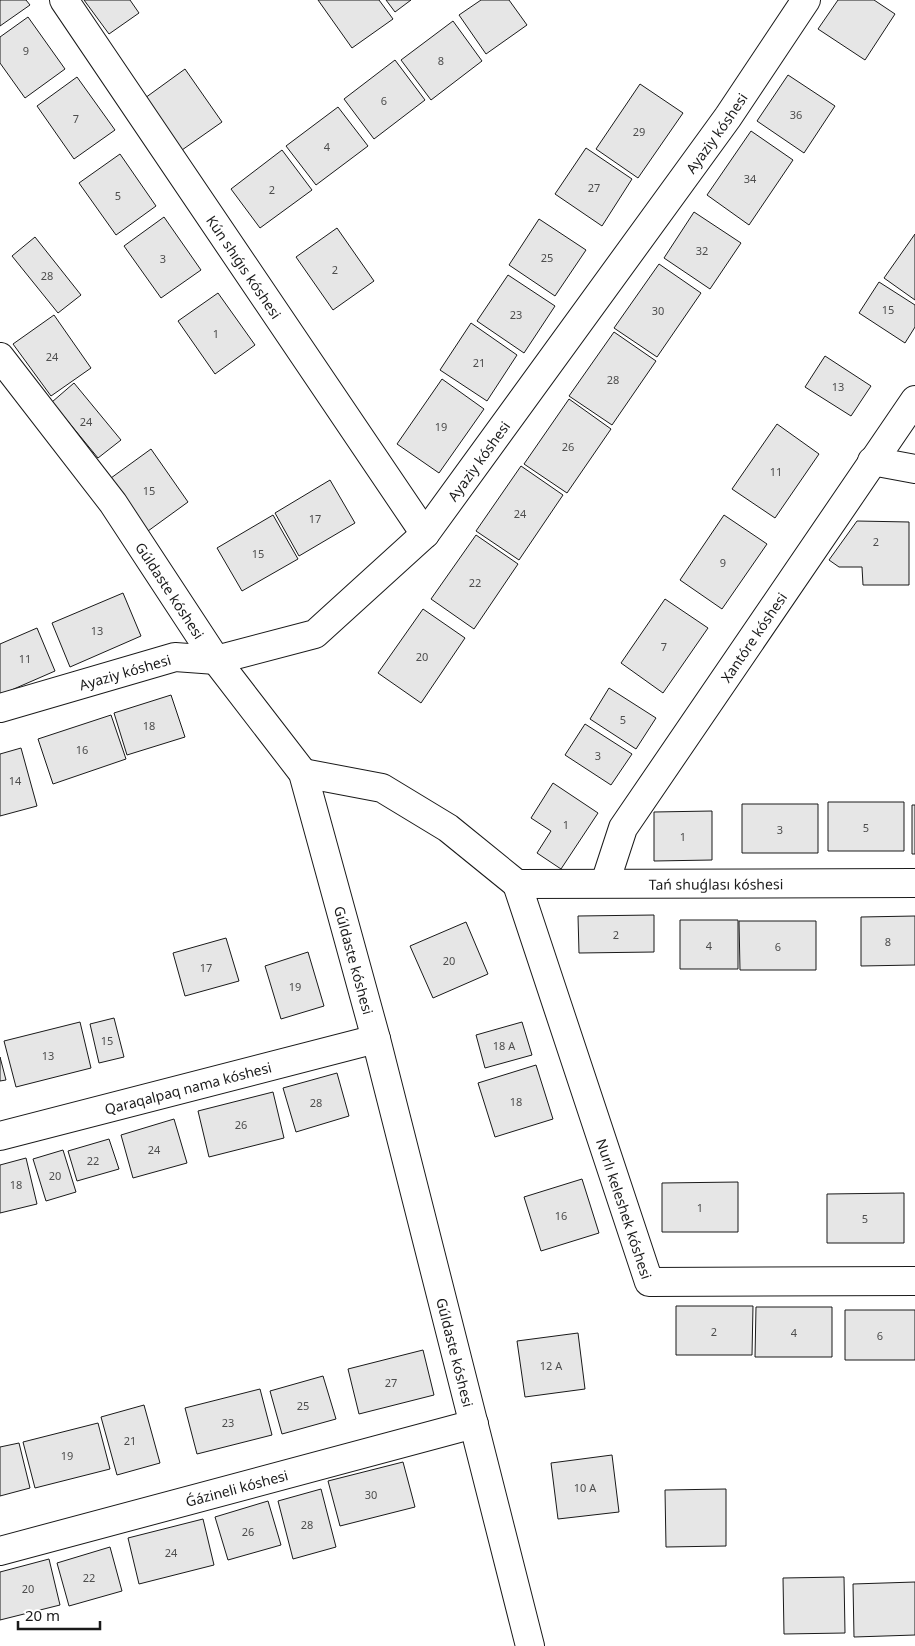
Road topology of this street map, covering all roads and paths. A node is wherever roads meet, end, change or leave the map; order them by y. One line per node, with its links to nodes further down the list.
1 (64, 0): 7 (street, Kún shıǵıs kóshesi)
2 (806, 0): 7 (street, Ayaziy kóshesi)
3 (0, 357): 8 (street, Gúldaste kóshesi)
4 (915, 400): 5 (street, Xantóre kóshesi)
5 (872, 461): 6 (street); 11 (street, Xantóre kóshesi)
6 (915, 469)
7 (425, 534): 8 (street, Ayaziy kóshesi)
8 (216, 660): 9 (street, Ayaziy kóshesi); 10 (street, Gúldaste kóshesi)
9 (0, 708)
10 (303, 773): 13 (street); 14 (street, Gúldaste kóshesi)
11 (605, 883): 12 (street, Tań shuǵlası kóshesi); 13 (street, Tań shuǵlası kóshesi)
12 (915, 883)
13 (517, 884): 16 (street, Nurlı keleshek kóshesi)
14 (376, 1040): 15 (street, Qaraqalpaq nama kóshesi); 17 (street, Gúldaste kóshesi)
15 (0, 1136)
16 (915, 1281)
17 (474, 1424): 18 (street, Ǵázineli kóshesi); 19 (street, Gúldaste kóshesi)
18 (0, 1551)
19 (530, 1646)

